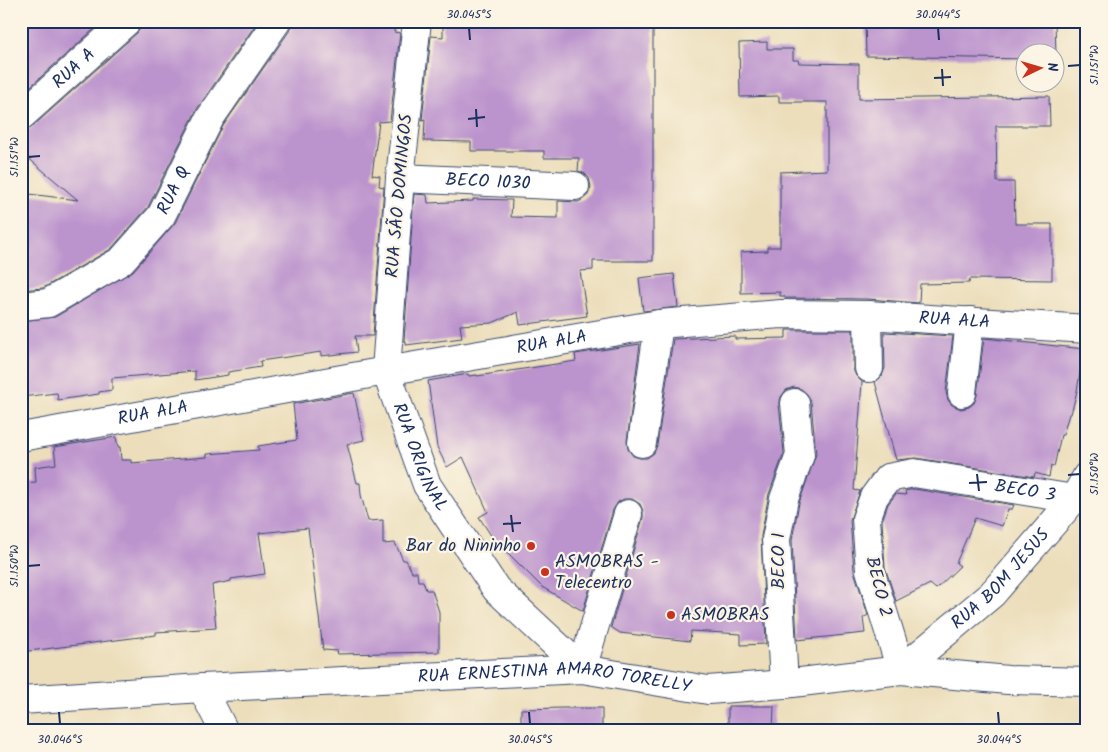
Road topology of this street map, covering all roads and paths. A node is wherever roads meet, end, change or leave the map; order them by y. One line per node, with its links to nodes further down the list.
1 (127, 21): 4 (street, RUA A)
2 (277, 21): 7 (street, RUA Q)
3 (417, 21): 5 (street, RUA SÃO DOMINGOS)
4 (21, 116)
5 (400, 178): 6 (street, BECO 1030); 13 (street, RUA SÃO DOMINGOS)
6 (575, 186)
7 (21, 306)
8 (868, 314): 9 (street, RUA ALA); 10 (street, RUA ALA); 12 (street)
9 (970, 321): 11 (street, RUA ALA); 14 (street)
10 (660, 324): 13 (street, RUA ALA); 17 (street)
11 (1087, 329)
12 (869, 368)
13 (386, 371): 16 (street, RUA ALA); 22 (street, RUA ORIGINAL)
14 (962, 393)
15 (795, 403): 25 (street, BECO 1)
16 (21, 437)
17 (642, 443)
18 (1087, 476): 20 (street, RUA BOM JESUS)
19 (888, 478): 20 (street, BECO 3); 23 (street, BECO 2)
20 (1074, 500): 23 (street, RUA BOM JESUS)
21 (628, 514): 22 (street)
22 (582, 669): 25 (street, RUA ERNESTINA AMARO TORELLY); 26 (street, RUA ERNESTINA AMARO TORELLY)
23 (901, 670): 24 (street, RUA ERNESTINA AMARO TORELLY); 25 (street, RUA ERNESTINA AMARO TORELLY)
24 (1087, 682)
25 (784, 684)
26 (202, 688): 27 (street, RUA ERNESTINA AMARO TORELLY); 28 (street)
27 (21, 700)
28 (224, 731)

